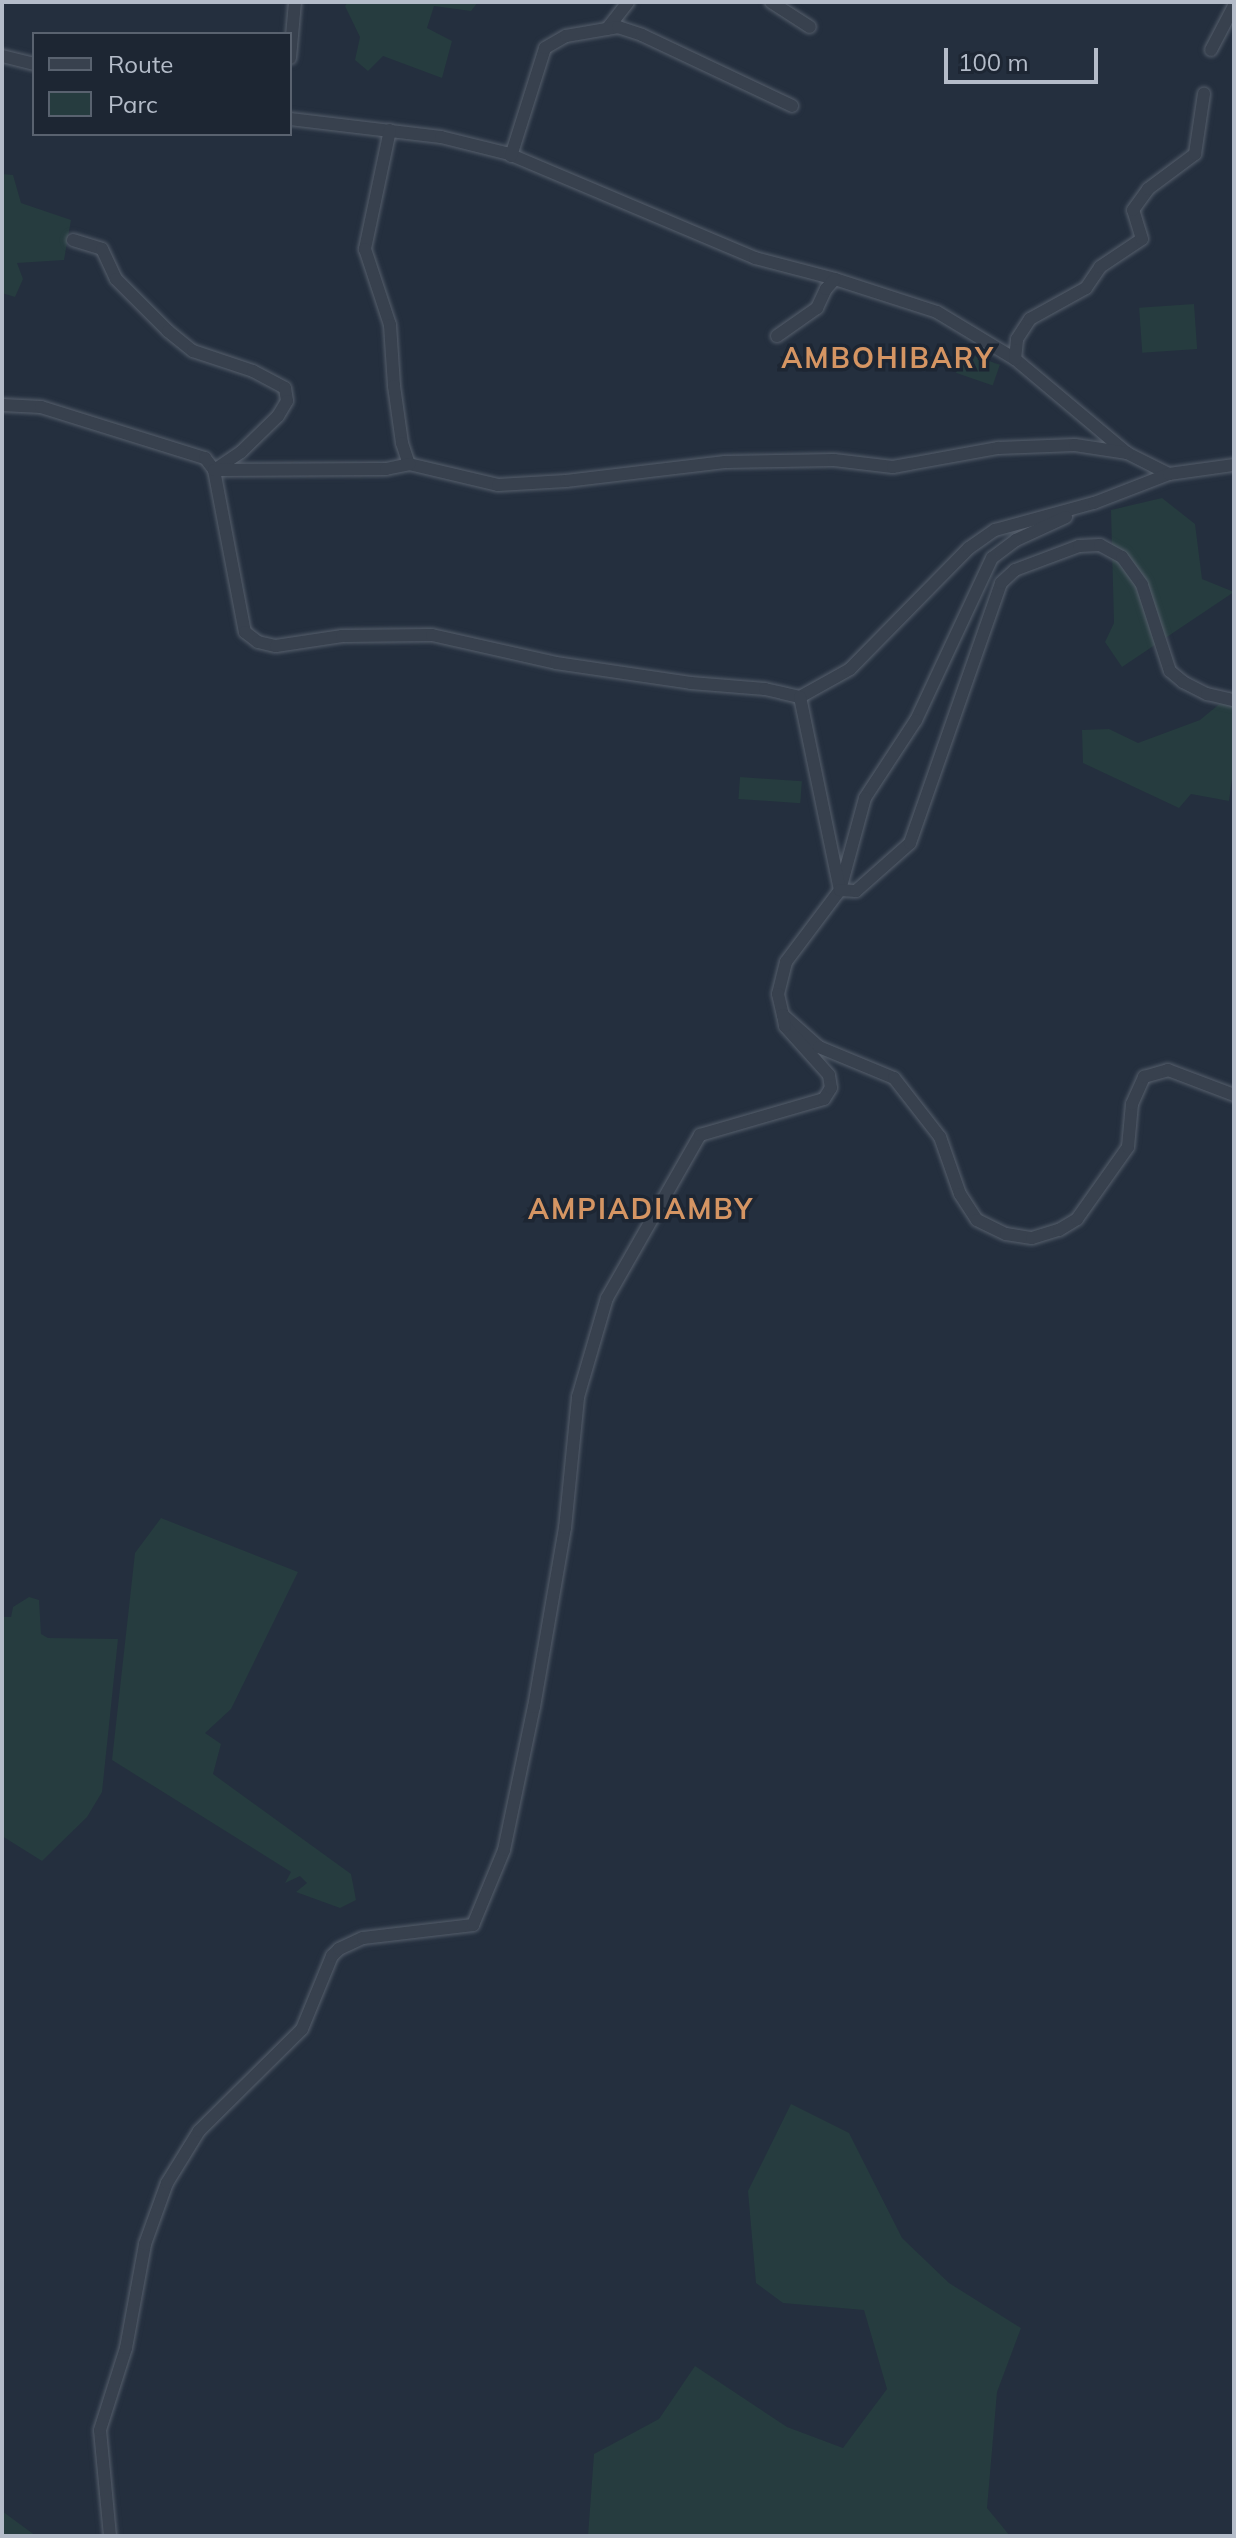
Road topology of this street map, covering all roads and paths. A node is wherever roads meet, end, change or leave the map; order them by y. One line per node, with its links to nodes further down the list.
1 (295, 2): 7 (street)
2 (628, 2): 6 (street)
3 (771, 2): 5 (street)
4 (1234, 6): 8 (street)
5 (810, 27)
6 (607, 29): 12 (street); 15 (street)
7 (292, 36)
8 (1211, 50)
9 (2, 56): 10 (street)
10 (32, 64)
11 (1204, 94): 19 (street)
12 (792, 106)
13 (292, 119): 14 (street)
14 (390, 130): 15 (street); 22 (street)
15 (511, 156): 17 (street)
16 (73, 240): 24 (street)
17 (835, 279): 18 (street); 19 (street)
18 (777, 336)
19 (1015, 359): 21 (street)
20 (2, 405): 24 (street)
21 (1127, 453): 22 (street); 25 (street)
22 (409, 464): 24 (street)
23 (1234, 465): 25 (street)
24 (214, 470): 27 (street)
25 (1169, 474): 26 (street)
26 (1094, 503): 27 (street); 29 (street)
27 (800, 697): 29 (street)
28 (1234, 700): 29 (street)
29 (840, 890): 30 (street)
30 (783, 1015): 31 (street); 32 (street)
31 (1234, 1095)
32 (110, 2536)

